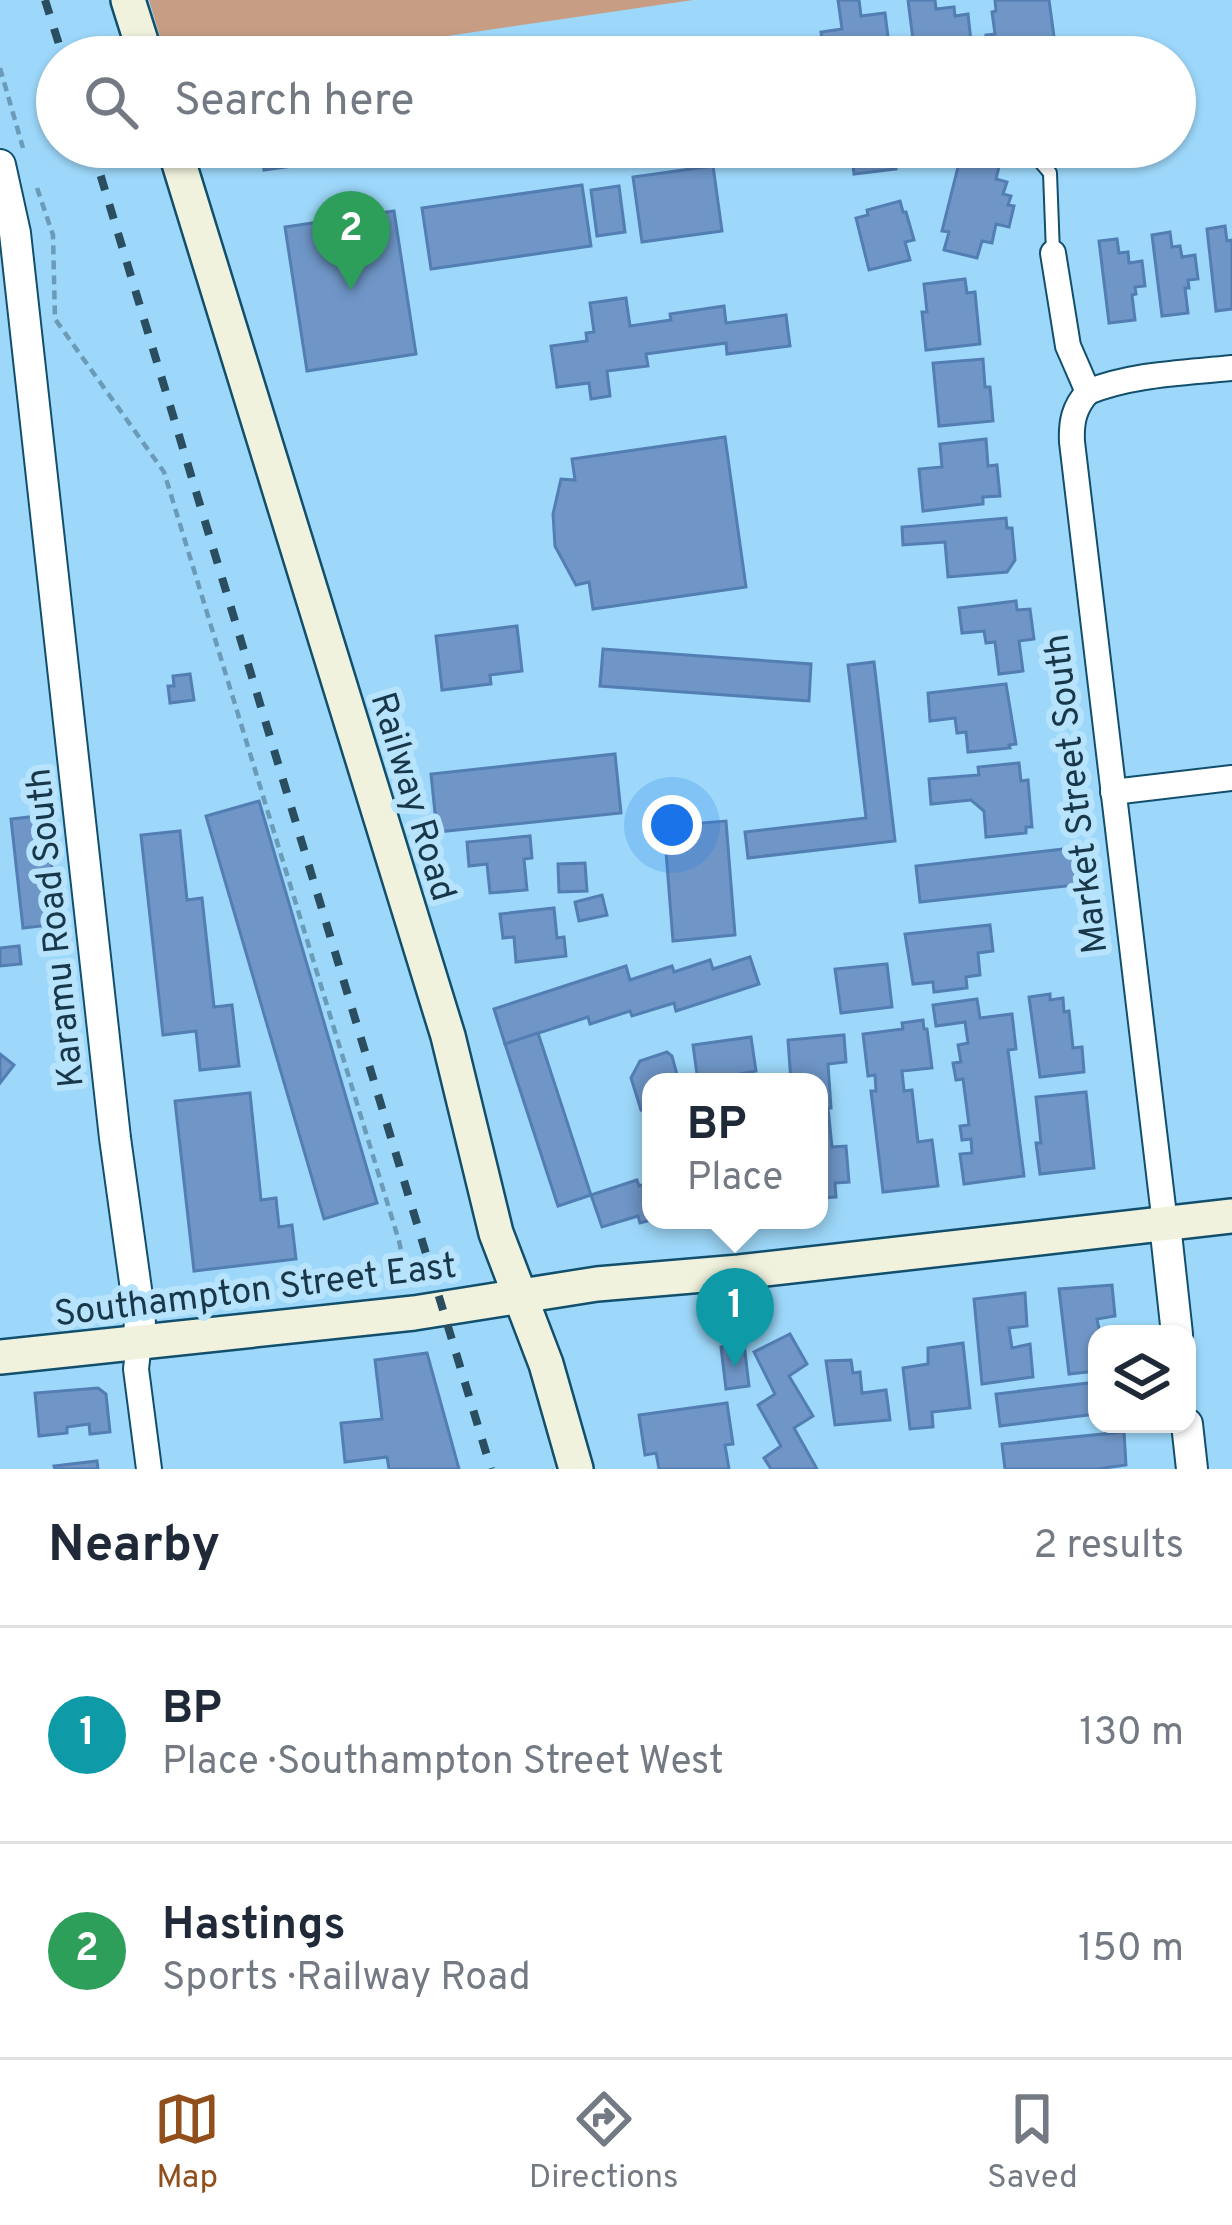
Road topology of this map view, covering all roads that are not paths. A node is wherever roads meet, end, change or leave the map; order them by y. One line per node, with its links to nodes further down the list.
1 (128, 0): 2 (main road)
2 (139, 36)
3 (18, 160): 15 (street, Karamu Road South)
4 (180, 168): 13 (main road, Railway Road)
5 (1046, 168): 6 (lane)
6 (1053, 253): 8 (street)
7 (1232, 368): 8 (street)
8 (1088, 392): 10 (street, Market Street South)
9 (1232, 778): 10 (street)
10 (1114, 792): 12 (street, Market Street South)
11 (1232, 1216): 12 (main road, Southampton Street East)
12 (1165, 1224): 13 (main road, Southampton Street East); 14 (street, Market Street South)
13 (520, 1295): 15 (main road, Southampton Street East); 19 (main road, Railway Road)
14 (1176, 1325)
15 (139, 1342): 16 (main road, Southampton Street East); 18 (street, Karamu Road South)
16 (0, 1357)
17 (1188, 1433): 20 (street)
18 (149, 1469)
19 (576, 1469)
20 (1192, 1469)

